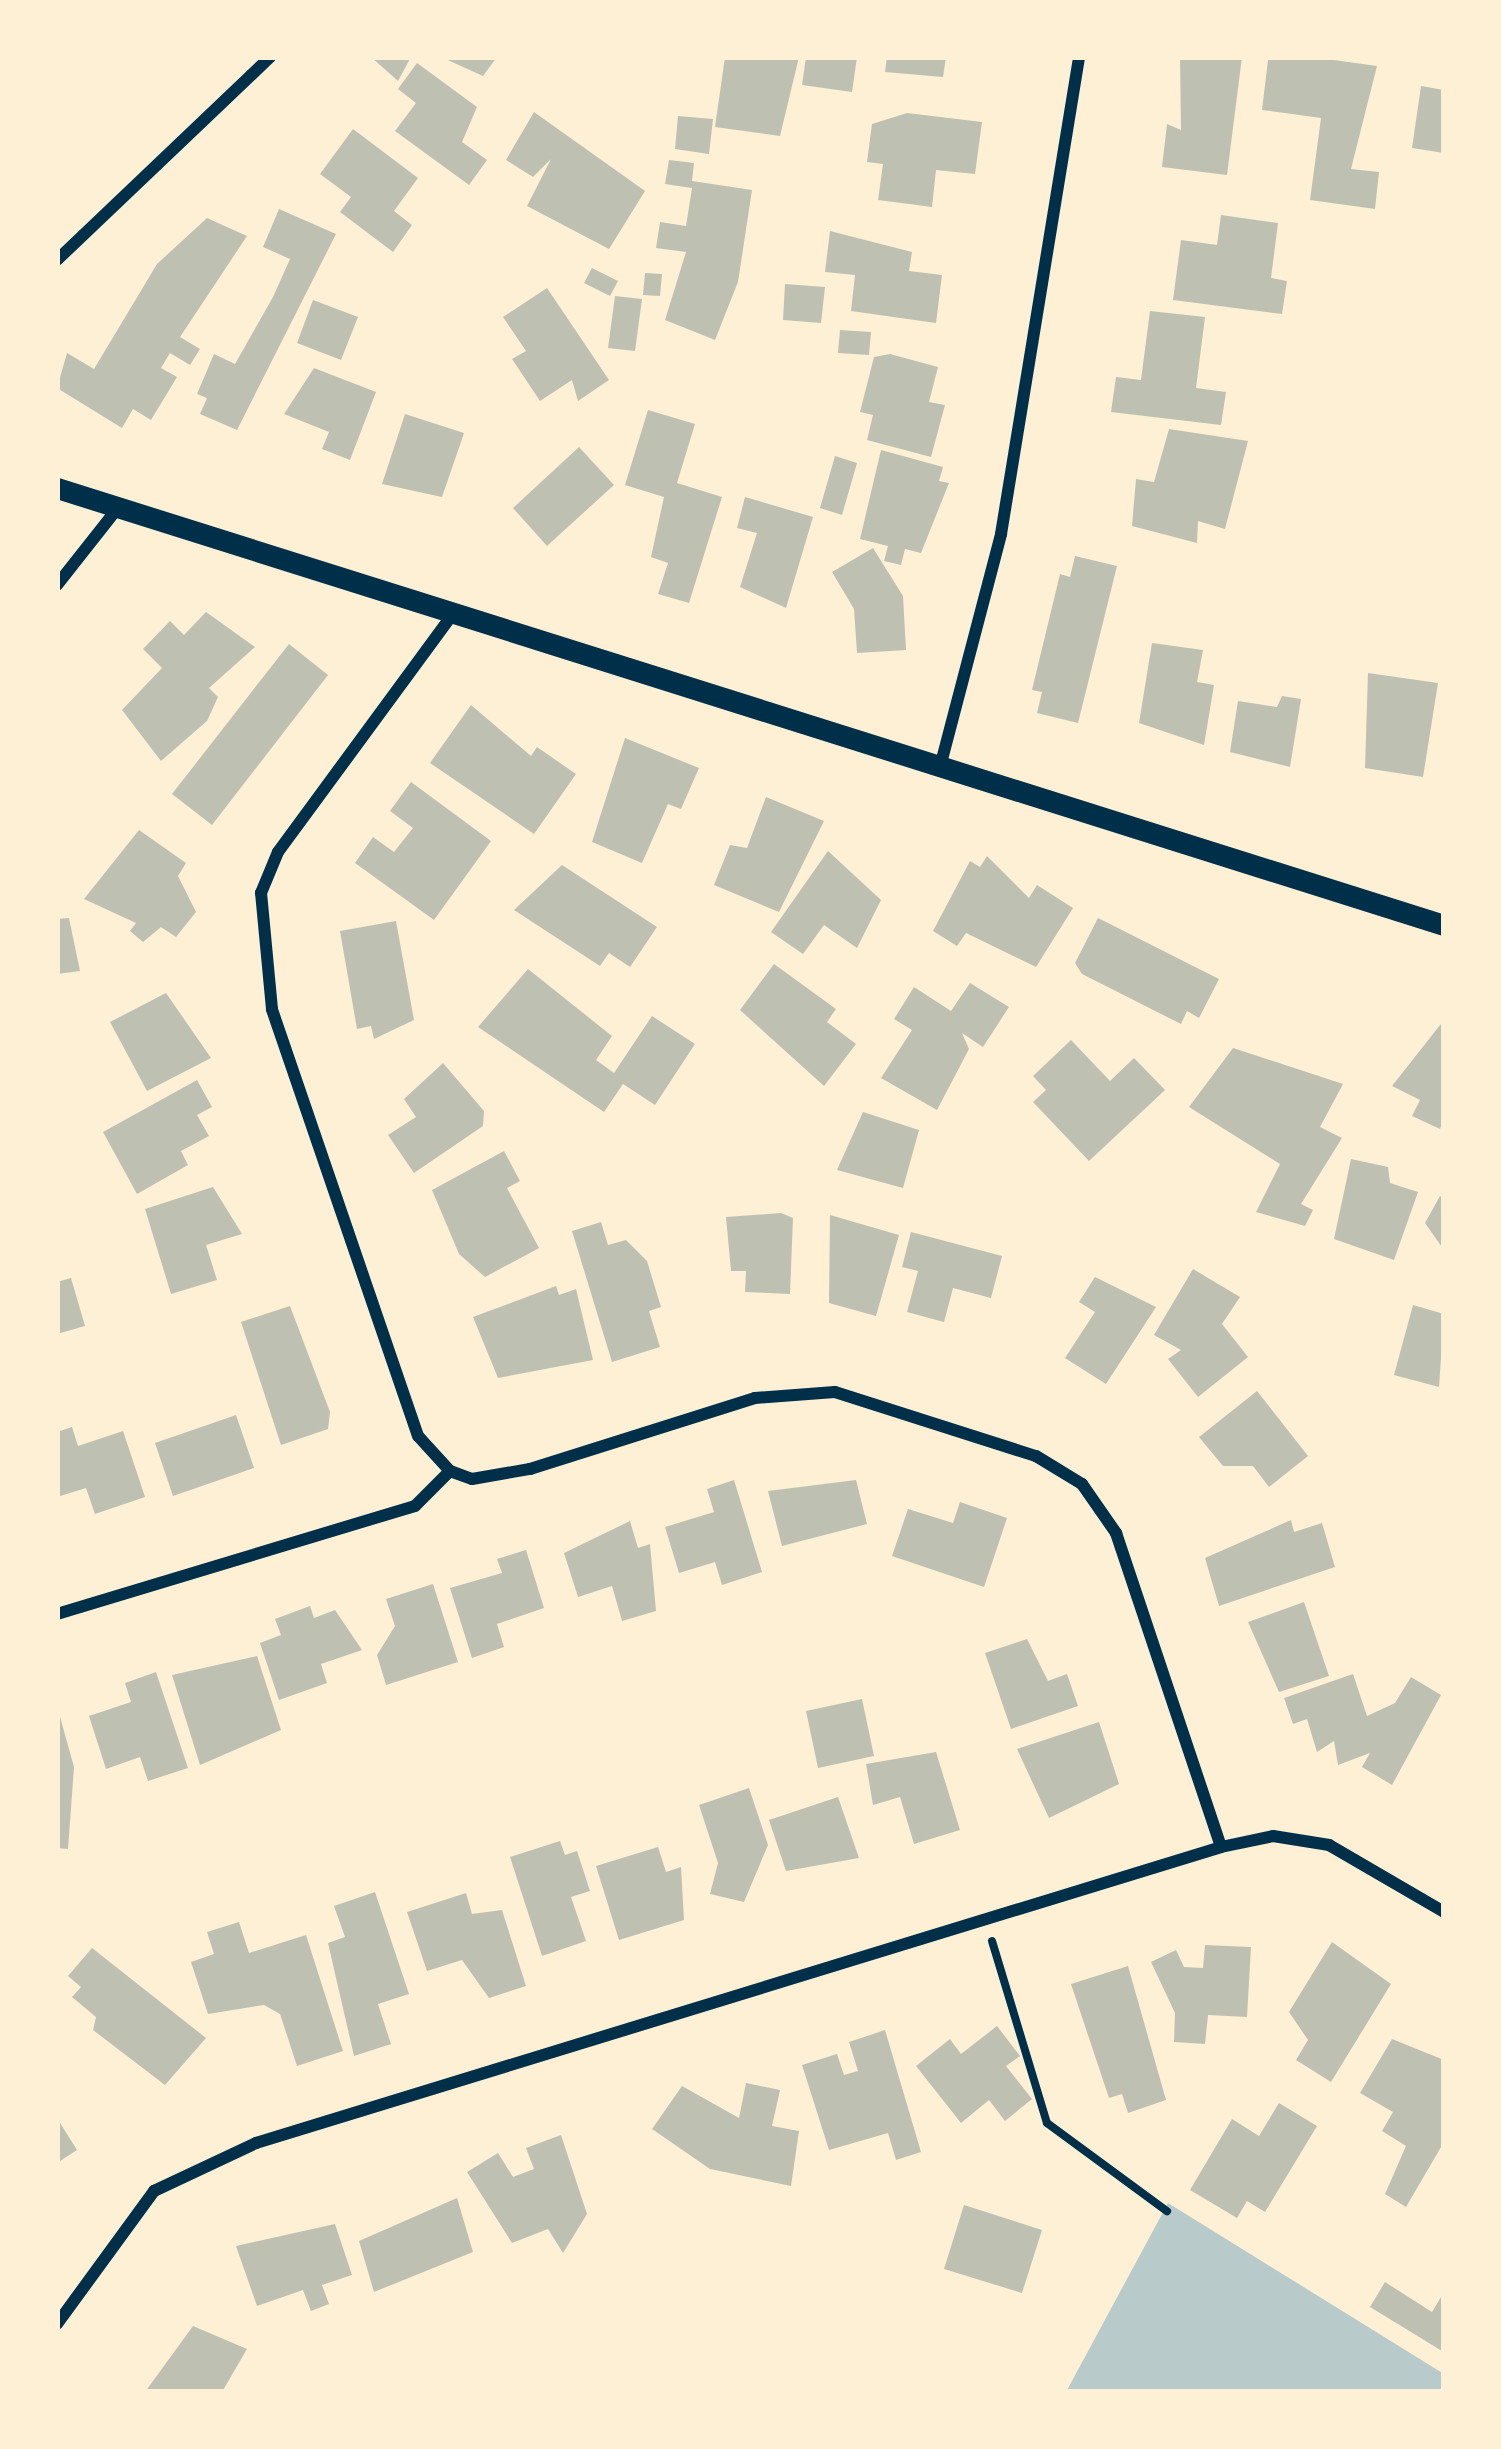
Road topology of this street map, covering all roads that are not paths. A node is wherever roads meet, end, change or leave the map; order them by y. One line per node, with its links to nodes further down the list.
1 (270, 57): 3 (street)
2 (1079, 57): 8 (street)
3 (57, 260)
4 (57, 488): 5 (street)
5 (117, 509): 6 (street); 7 (street)
6 (57, 585)
7 (454, 614): 8 (street); 10 (street)
8 (940, 767): 9 (street)
9 (1444, 925)
10 (450, 1471): 11 (street); 12 (street)
11 (57, 1614)
12 (1221, 1847): 13 (street); 14 (street)
13 (1444, 1912)
14 (57, 2324)

